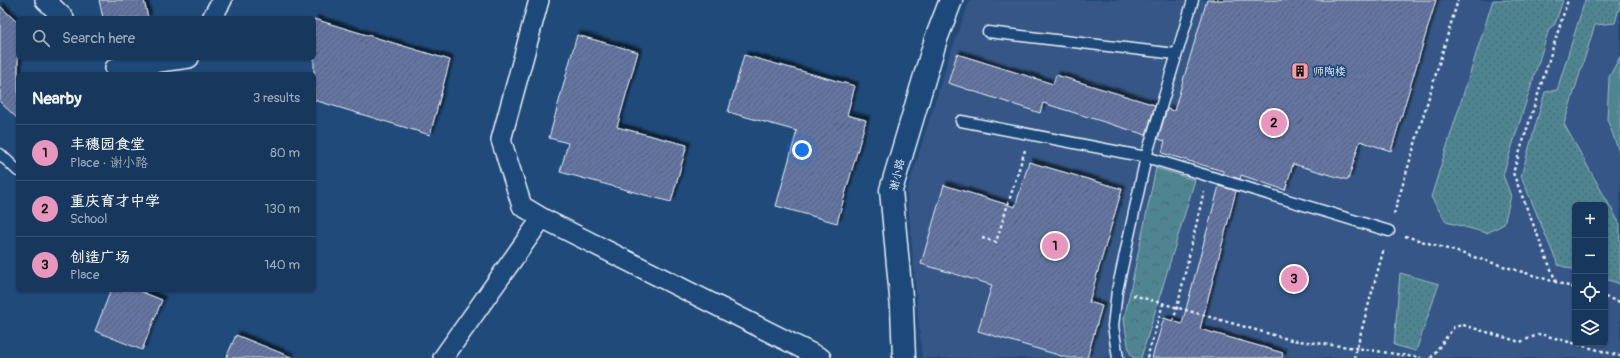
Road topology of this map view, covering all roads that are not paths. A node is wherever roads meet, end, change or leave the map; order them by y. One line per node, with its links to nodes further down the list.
1 (45, 0): 6 (street)
2 (222, 0): 7 (street)
3 (539, 0): 16 (street)
4 (951, 0): 20 (street, 谢小路)
5 (1193, 0): 9 (lane)
6 (62, 16)
7 (213, 16)
8 (988, 32): 9 (lane)
9 (1176, 54): 14 (lane)
10 (172, 60): 11 (street)
11 (112, 67)
12 (961, 121): 14 (lane)
13 (0, 155): 15 (lane)
14 (1146, 157): 17 (lane); 21 (lane)
15 (16, 169)
16 (542, 218): 18 (street); 19 (street)
17 (1389, 231)
18 (443, 358)
19 (820, 358)
20 (904, 358)
21 (1118, 358)

